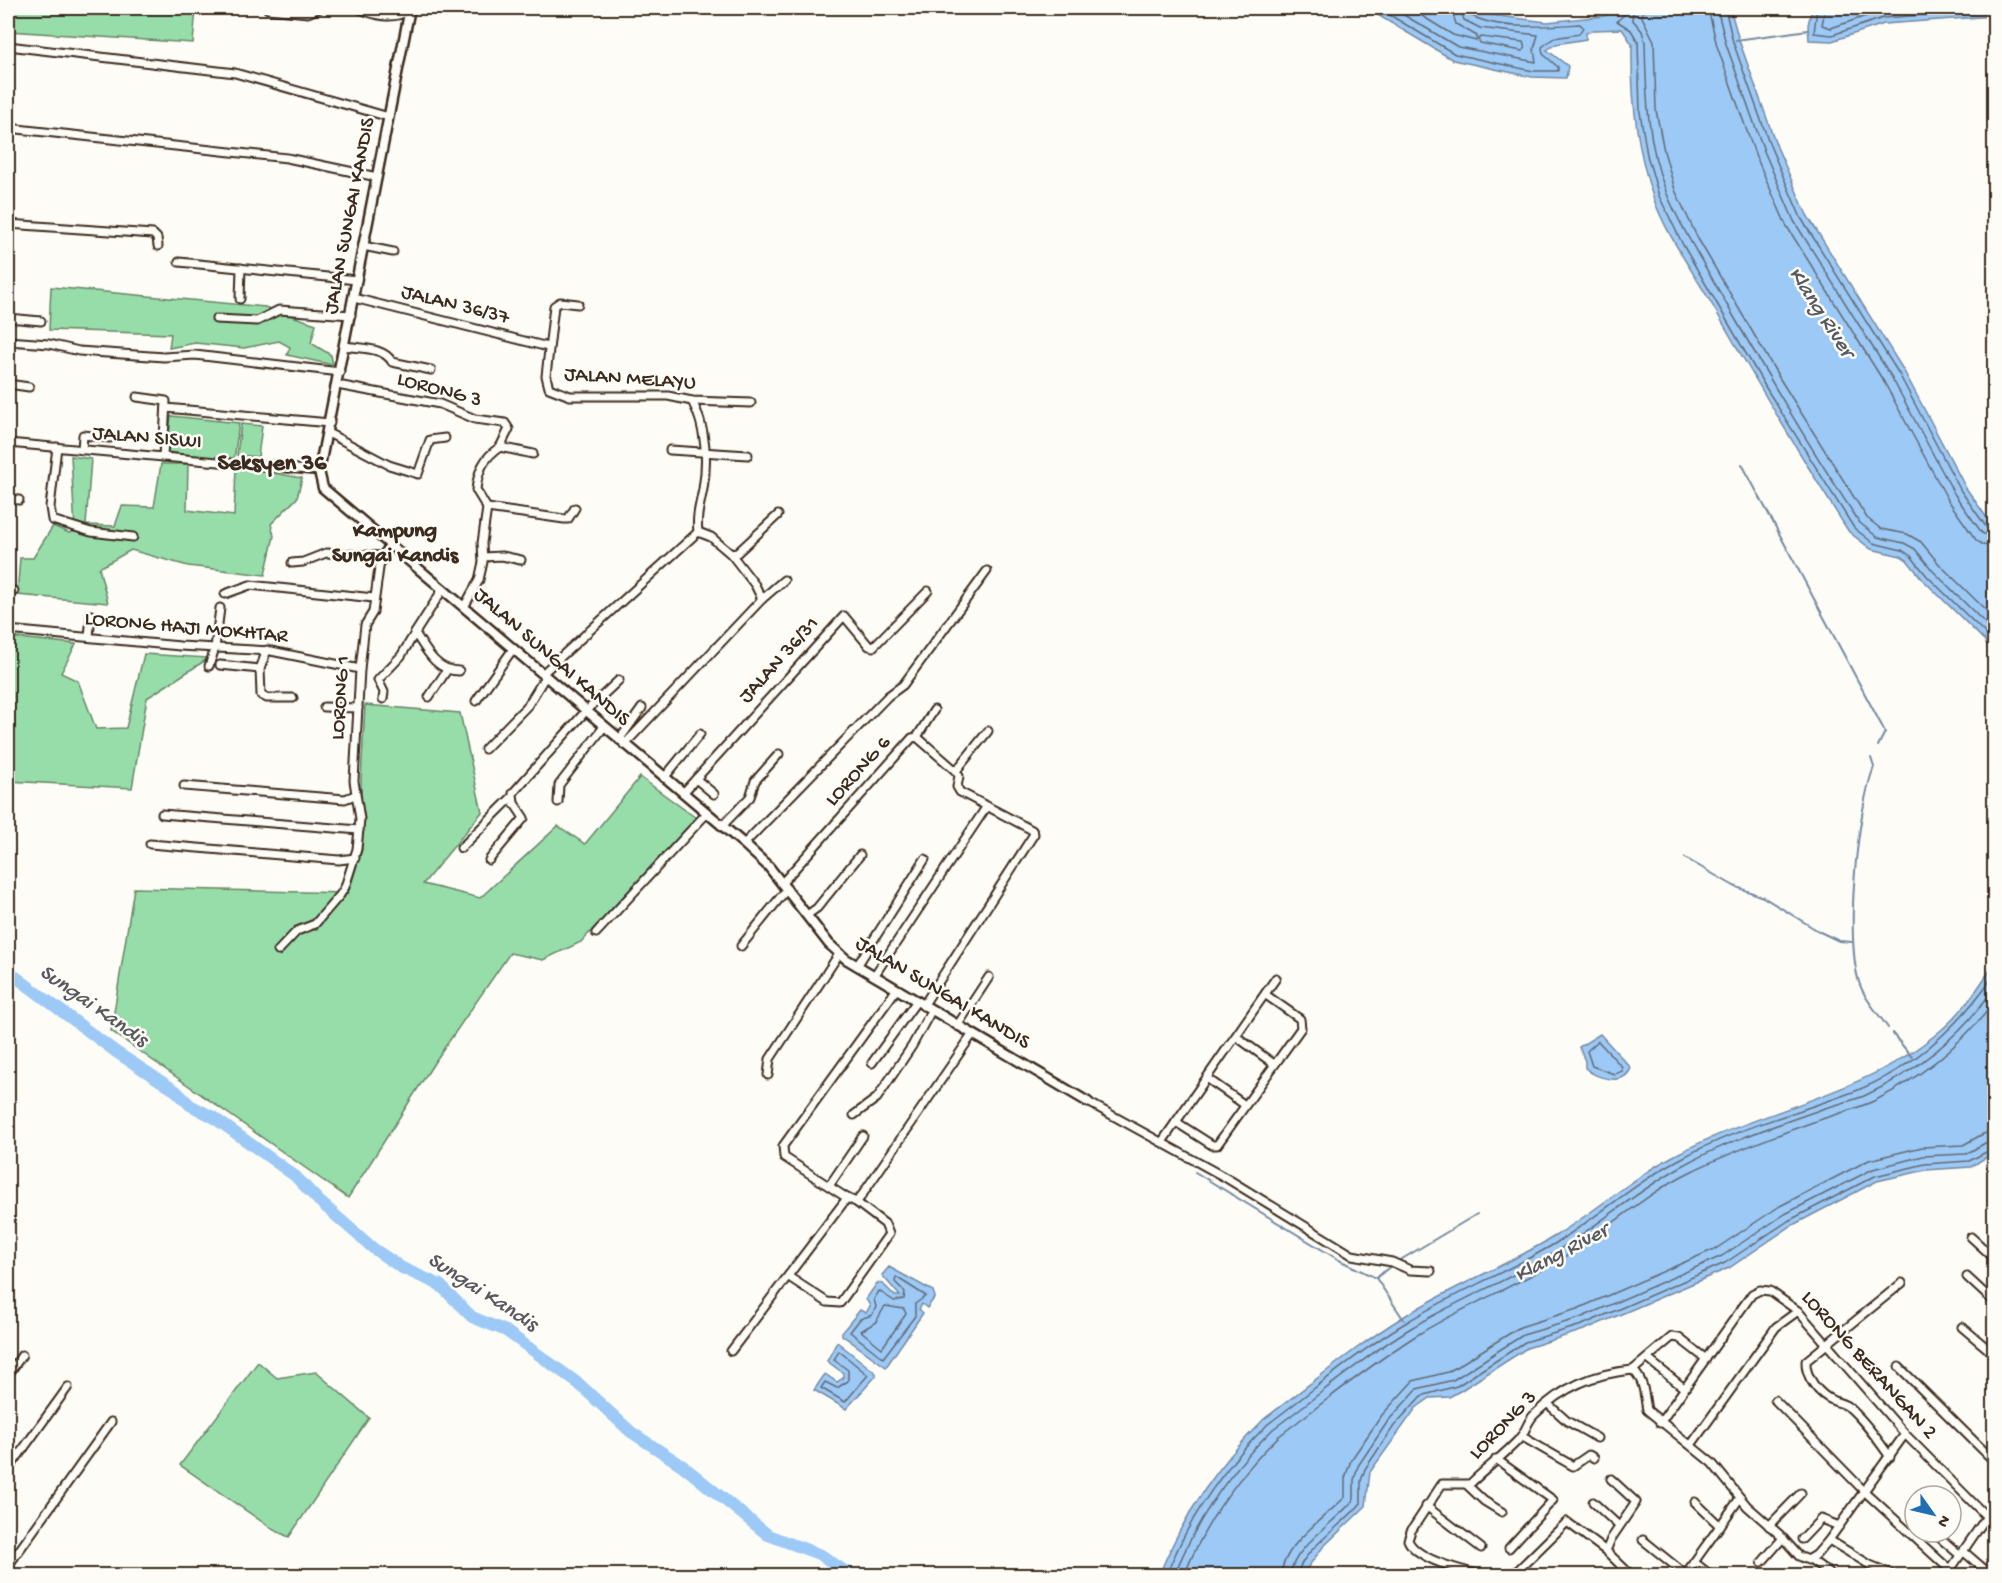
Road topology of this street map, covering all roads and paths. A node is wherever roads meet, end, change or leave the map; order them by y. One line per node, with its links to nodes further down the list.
1 (320, 8): 3 (street)
2 (357, 8): 4 (street)
3 (268, 9)
4 (410, 9): 6 (street, JALAN SUNGAI KANDIS)
5 (8, 46): 6 (street)
6 (389, 117): 8 (street, JALAN SUNGAI KANDIS)
7 (8, 128): 8 (street)
8 (377, 177): 11 (street, JALAN SUNGAI KANDIS)
9 (8, 224): 10 (street)
10 (158, 246)
11 (363, 246): 12 (street); 15 (street, JALAN SUNGAI KANDIS)
12 (393, 252)
13 (179, 262): 14 (street)
14 (241, 268): 15 (street); 17 (street)
15 (357, 280): 16 (street, JALAN SUNGAI KANDIS)
16 (354, 298): 19 (street, JALAN SUNGAI KANDIS); 25 (street, JALAN 36/37)
17 (240, 299)
18 (578, 304): 25 (street)
19 (351, 315): 21 (street); 24 (street, JALAN SUNGAI KANDIS)
20 (8, 318): 22 (street)
21 (216, 319)
22 (41, 321)
23 (8, 341): 27 (street)
24 (345, 346): 26 (street); 27 (street, JALAN SUNGAI KANDIS)
25 (548, 347): 32 (street, JALAN MELAYU)
26 (431, 370)
27 (340, 372): 29 (street, JALAN SUNGAI KANDIS)
28 (8, 384): 30 (street)
29 (337, 385): 37 (street, JALAN SUNGAI KANDIS); 43 (street, LORONG 3)
30 (30, 387)
31 (137, 397): 35 (street)
32 (692, 401): 33 (street, JALAN MELAYU); 36 (street)
33 (701, 401): 34 (street, JALAN MELAYU); 36 (street)
34 (751, 403)
35 (166, 408): 37 (street); 49 (street)
36 (696, 409): 46 (street)
37 (330, 423): 38 (street, JALAN SUNGAI KANDIS)
38 (328, 433): 40 (street); 50 (street, JALAN SUNGAI KANDIS)
39 (110, 438): 44 (street)
40 (445, 438)
41 (8, 443): 42 (street, JALAN SISWI)
42 (57, 447): 44 (street, JALAN SISWI); 57 (street)
43 (500, 447): 47 (street); 53 (street)
44 (82, 450): 49 (street, JALAN SISWI)
45 (670, 450): 46 (street)
46 (705, 452): 48 (street); 56 (street)
47 (533, 454)
48 (748, 455)
49 (163, 457): 50 (street, JALAN SISWI)
50 (319, 471): 58 (street, JALAN SUNGAI KANDIS)
51 (8, 498): 52 (street)
52 (19, 500)
53 (487, 508): 54 (street); 61 (street)
54 (575, 508)
55 (778, 515): 59 (street)
56 (698, 532): 59 (street); 86 (street)
57 (133, 537)
58 (390, 545): 60 (street, LORONG 1); 66 (street, JALAN SUNGAI KANDIS)
59 (731, 554): 70 (street)
60 (382, 556): 63 (street); 69 (street, LORONG 1)
61 (483, 557): 62 (street); 71 (street)
62 (521, 560)
63 (292, 563)
64 (987, 571): 119 (street)
65 (784, 580): 70 (street)
66 (443, 589): 71 (street, JALAN SUNGAI KANDIS); 75 (street)
67 (928, 591): 106 (street, JALAN 36/31)
68 (225, 594): 69 (street)
69 (374, 598): 83 (street, LORONG 1)
70 (762, 599): 101 (street)
71 (464, 607): 78 (street, JALAN SUNGAI KANDIS)
72 (220, 609): 77 (street)
73 (91, 615): 76 (street)
74 (8, 630): 76 (street, LORONG HAJI MOKHTAR)
75 (415, 633): 84 (street); 90 (street)
76 (89, 638): 77 (street, LORONG HAJI MOKHTAR)
77 (215, 648): 79 (street, LORONG HAJI MOKHTAR); 80 (street)
78 (513, 649): 86 (street, JALAN SUNGAI KANDIS); 91 (street)
79 (267, 651): 82 (street); 83 (street, LORONG HAJI MOKHTAR)
80 (208, 666)
81 (220, 666): 82 (street)
82 (260, 669): 89 (street)
83 (360, 669): 93 (street, LORONG 1)
84 (447, 670): 85 (street); 88 (street)
85 (459, 671)
86 (543, 675): 96 (street, JALAN SUNGAI KANDIS); 102 (street)
87 (619, 680): 96 (street)
88 (429, 697)
89 (293, 698)
90 (383, 699)
91 (476, 701)
92 (324, 707): 93 (street)
93 (358, 708): 110 (street, LORONG 1)
94 (642, 708): 101 (street)
95 (934, 710): 100 (street)
96 (585, 711): 97 (street, JALAN SUNGAI KANDIS); 111 (street)
97 (603, 728): 101 (street, JALAN SUNGAI KANDIS); 112 (street)
98 (988, 731): 104 (street)
99 (700, 734): 105 (street)
100 (917, 737): 104 (street, LORONG 6); 125 (street, LORONG 6)
101 (622, 742): 105 (street, JALAN SUNGAI KANDIS)
102 (485, 749)
103 (779, 754): 116 (street)
104 (956, 771): 113 (street, LORONG 6)
105 (664, 778): 108 (street, JALAN SUNGAI KANDIS)
106 (696, 779): 108 (street, JALAN 36/31); 109 (street)
107 (184, 786): 110 (street)
108 (683, 793): 114 (street, JALAN SUNGAI KANDIS)
109 (714, 794)
110 (355, 795): 117 (street, LORONG 1)
111 (512, 798): 120 (street); 124 (street)
112 (558, 802)
113 (987, 806): 132 (street); 137 (street)
114 (707, 813): 116 (street, JALAN SUNGAI KANDIS); 127 (street)
115 (162, 814): 117 (street)
116 (722, 826): 119 (street, JALAN SUNGAI KANDIS)
117 (359, 830): 122 (street, LORONG 1)
118 (150, 843): 122 (street)
119 (744, 844): 125 (street, JALAN SUNGAI KANDIS)
120 (461, 848)
121 (860, 855): 126 (street)
122 (355, 858): 129 (street, LORONG 1)
123 (925, 859): 131 (street)
124 (489, 860)
125 (785, 886): 126 (street, JALAN SUNGAI KANDIS); 128 (street, LORONG 6)
126 (807, 915): 130 (street, JALAN SUNGAI KANDIS)
127 (596, 933)
128 (741, 946)
129 (278, 951)
130 (839, 954): 131 (street, JALAN SUNGAI KANDIS); 144 (street)
131 (857, 966): 132 (street, JALAN SUNGAI KANDIS)
132 (874, 976): 135 (street, JALAN SUNGAI KANDIS)
133 (989, 977): 139 (street)
134 (1276, 978): 136 (street)
135 (896, 990): 137 (street, JALAN SUNGAI KANDIS); 152 (street)
136 (1266, 995): 141 (street); 143 (street)
137 (919, 1004): 138 (street, JALAN SUNGAI KANDIS); 142 (street)
138 (932, 1011): 139 (street, JALAN SUNGAI KANDIS); 148 (street)
139 (957, 1026): 140 (street, JALAN SUNGAI KANDIS)
140 (972, 1035): 146 (street, JALAN SUNGAI KANDIS); 154 (street)
141 (1237, 1038): 143 (street); 145 (street)
142 (872, 1063)
143 (1274, 1064): 147 (street)
144 (768, 1075)
145 (1208, 1079): 147 (street); 149 (street)
146 (1088, 1101): 151 (street)
147 (1245, 1105): 149 (street)
148 (854, 1115)
149 (1176, 1122): 151 (street)
150 (863, 1136): 152 (street)
151 (1162, 1142): 157 (street)
152 (829, 1186): 153 (street)
153 (847, 1198): 154 (street); 158 (street)
154 (856, 1202): 158 (street)
155 (1971, 1237): 156 (street)
156 (1995, 1258)
157 (1431, 1271)
158 (789, 1277): 165 (street)
159 (1966, 1277): 161 (street)
160 (1902, 1283): 164 (street)
161 (1995, 1302)
162 (1798, 1311): 164 (street, LORONG BERANGAN 2); 168 (street, LORONG BERANGAN 2); 182 (street)
163 (1962, 1327): 166 (street)
164 (1827, 1343): 179 (street, LORONG BERANGAN 2); 183 (street)
165 (731, 1351)
166 (1995, 1354)
167 (22, 1355): 172 (street)
168 (1706, 1359): 169 (street); 174 (street, LORONG BERANGAN 2)
169 (1649, 1360): 171 (street); 174 (street)
170 (1899, 1367): 186 (street)
171 (1633, 1370): 176 (street, LORONG 3); 178 (street)
172 (8, 1375)
173 (68, 1387): 187 (street)
174 (1684, 1388): 178 (street, LORONG BERANGAN 2)
175 (1775, 1400): 190 (street)
176 (1548, 1404): 180 (street, LORONG 3); 181 (street)
177 (111, 1422): 215 (street)
178 (1660, 1423): 182 (street)
179 (1905, 1434): 183 (street); 198 (street, LORONG BERANGAN 2)
180 (1521, 1436): 184 (street); 185 (street, LORONG 3)
181 (1597, 1438)
182 (1691, 1445): 192 (street)
183 (1890, 1457): 190 (street)
184 (1594, 1458)
185 (1496, 1459): 189 (street, LORONG 3); 209 (street)
186 (1995, 1461)
187 (8, 1470)
188 (1611, 1479): 199 (street)
189 (1467, 1485): 195 (street, LORONG 3); 197 (street)
190 (1864, 1491): 202 (street); 217 (street)
191 (1801, 1493): 201 (street)
192 (1740, 1498): 200 (street); 201 (street)
193 (1593, 1502): 199 (street)
194 (1695, 1502): 200 (street)
195 (1425, 1506): 208 (street); 219 (street)
196 (1995, 1506): 198 (street)
197 (1502, 1512)
198 (1986, 1516): 211 (street)
199 (1619, 1526): 210 (street)
200 (1720, 1526): 213 (street)
201 (1769, 1526): 203 (street)
202 (1839, 1526): 204 (street); 206 (street)
203 (1783, 1538): 212 (street); 214 (street)
204 (1802, 1539)
205 (1643, 1540): 218 (street)
206 (1829, 1540): 212 (street); 223 (street)
207 (1948, 1544): 211 (street)
208 (1481, 1548)
209 (1509, 1548)
210 (1606, 1551): 216 (street); 220 (street)
211 (1961, 1553): 217 (street); 224 (street)
212 (1810, 1559): 222 (street)
213 (1694, 1562): 218 (street); 221 (street)
214 (1762, 1562)
215 (8, 1566)
216 (1515, 1573)
217 (1948, 1573)
218 (1684, 1574)
219 (1485, 1575)
220 (1632, 1575)
221 (1713, 1575)
222 (1833, 1575)
223 (1897, 1575)
224 (1992, 1575)

